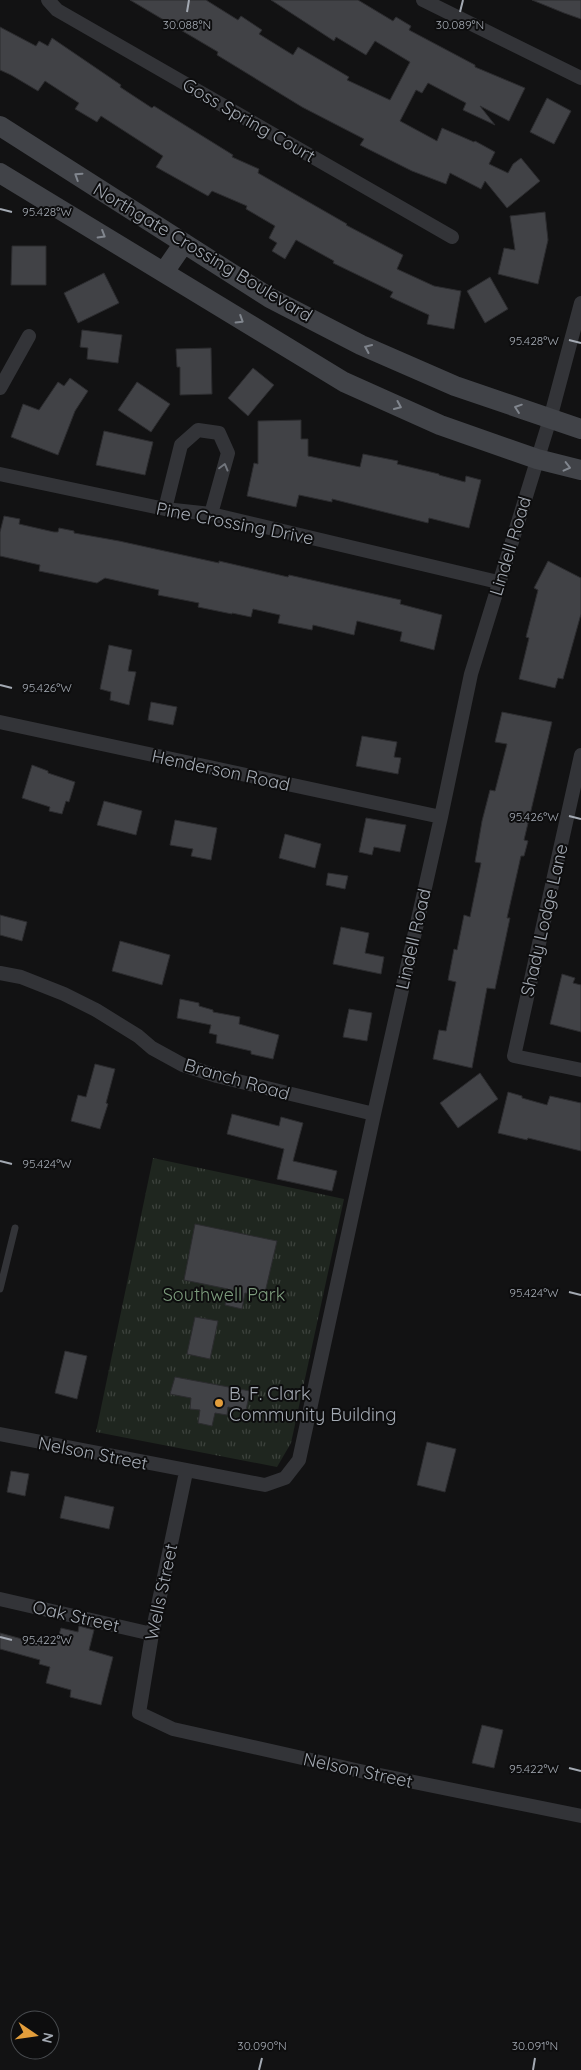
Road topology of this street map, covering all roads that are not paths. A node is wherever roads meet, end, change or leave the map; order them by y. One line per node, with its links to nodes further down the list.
1 (48, 0): 6 (street, Goss Spring Court)
2 (423, 0): 3 (street)
3 (581, 78)
4 (0, 126): 7 (main road, Northgate Crossing Boulevard, one-way to 4)
5 (0, 173): 8 (main road, one-way to 8)
6 (452, 237)
7 (184, 243): 8 (main road); 12 (main road, Northgate Crossing Boulevard, one-way to 7)
8 (164, 272): 14 (main road, one-way to 14)
9 (580, 310): 12 (street, Lindell Road)
10 (29, 336): 11 (street)
11 (0, 388)
12 (550, 419): 13 (main road, Northgate Crossing Boulevard); 14 (street, Lindell Road)
13 (581, 430)
14 (537, 459): 15 (main road, one-way to 15); 19 (street, Lindell Road)
15 (581, 470)
16 (0, 474): 17 (street, Pine Crossing Drive)
17 (165, 509): 18 (street, Pine Crossing Drive); 18 (street, one-way to 17)
18 (211, 514): 19 (street, Pine Crossing Drive)
19 (498, 582): 22 (street, Lindell Road)
20 (0, 722): 22 (street, Henderson Road)
21 (581, 755): 24 (street, Shady Lodge Lane)
22 (441, 818): 25 (street, Lindell Road)
23 (0, 973): 25 (street, Branch Road)
24 (581, 1070)
25 (374, 1114): 29 (street, Lindell Road)
26 (15, 1228): 27 (lane)
27 (0, 1289)
28 (0, 1434): 29 (street, Nelson Street)
29 (186, 1472): 31 (street, Wells Street)
30 (0, 1599): 31 (street, Oak Street)
31 (152, 1634): 32 (street, Wells Street)
32 (139, 1713): 33 (street, Nelson Street)
33 (581, 1816)

